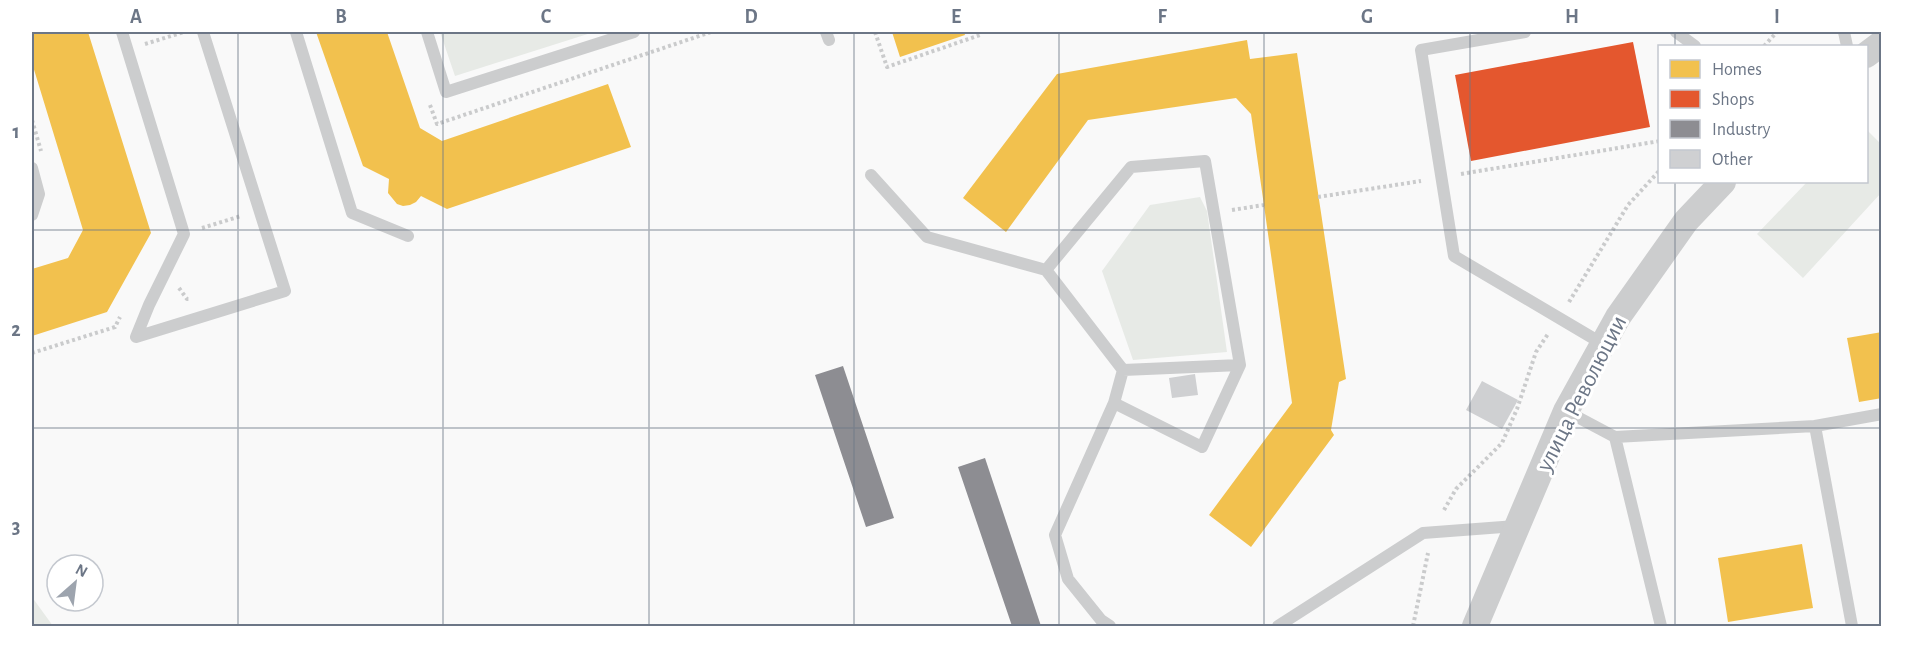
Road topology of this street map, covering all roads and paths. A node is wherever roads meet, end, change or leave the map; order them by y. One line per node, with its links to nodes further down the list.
1 (122, 32): 23 (lane)
2 (203, 32): 23 (lane)
3 (296, 32): 26 (lane)
4 (427, 32): 5 (lane)
5 (634, 32)
6 (875, 32): 7 (path)
7 (979, 32)
8 (1525, 32): 19 (lane)
9 (1676, 32): 12 (lane)
10 (1777, 32): 13 (path)
11 (1881, 43): 14 (street)
12 (1694, 45)
13 (1765, 45)
14 (1868, 53)
15 (1658, 141): 19 (path)
16 (32, 168): 25 (lane)
17 (1658, 171): 32 (path)
18 (871, 175): 28 (lane)
19 (1441, 177): 21 (path); 32 (lane)
20 (1722, 183): 33 (street, улица Революции)
21 (1318, 197)
22 (1264, 205): 24 (path)
23 (260, 210): 27 (path)
24 (1214, 213): 28 (lane); 35 (lane)
25 (32, 215)
26 (408, 236)
27 (197, 237)
28 (1046, 270): 36 (lane)
29 (179, 282): 30 (path)
30 (193, 300)
31 (125, 307): 34 (path)
32 (1559, 318): 33 (lane); 43 (path)
33 (1603, 344): 38 (street, улица Революции)
34 (32, 353)
35 (1240, 365): 36 (lane); 37 (lane)
36 (1123, 370): 37 (lane)
37 (1114, 403): 44 (lane)
38 (1566, 411): 41 (lane); 42 (street, улица Революции)
39 (1881, 414): 40 (lane)
40 (1815, 426): 41 (lane); 49 (lane)
41 (1615, 437): 48 (lane)
42 (1516, 526): 43 (lane); 47 (street, улица Революции)
43 (1432, 533): 45 (lane); 46 (path)
44 (1110, 627)
45 (1278, 627)
46 (1413, 627)
47 (1474, 627)
48 (1661, 627)
49 (1852, 627)

